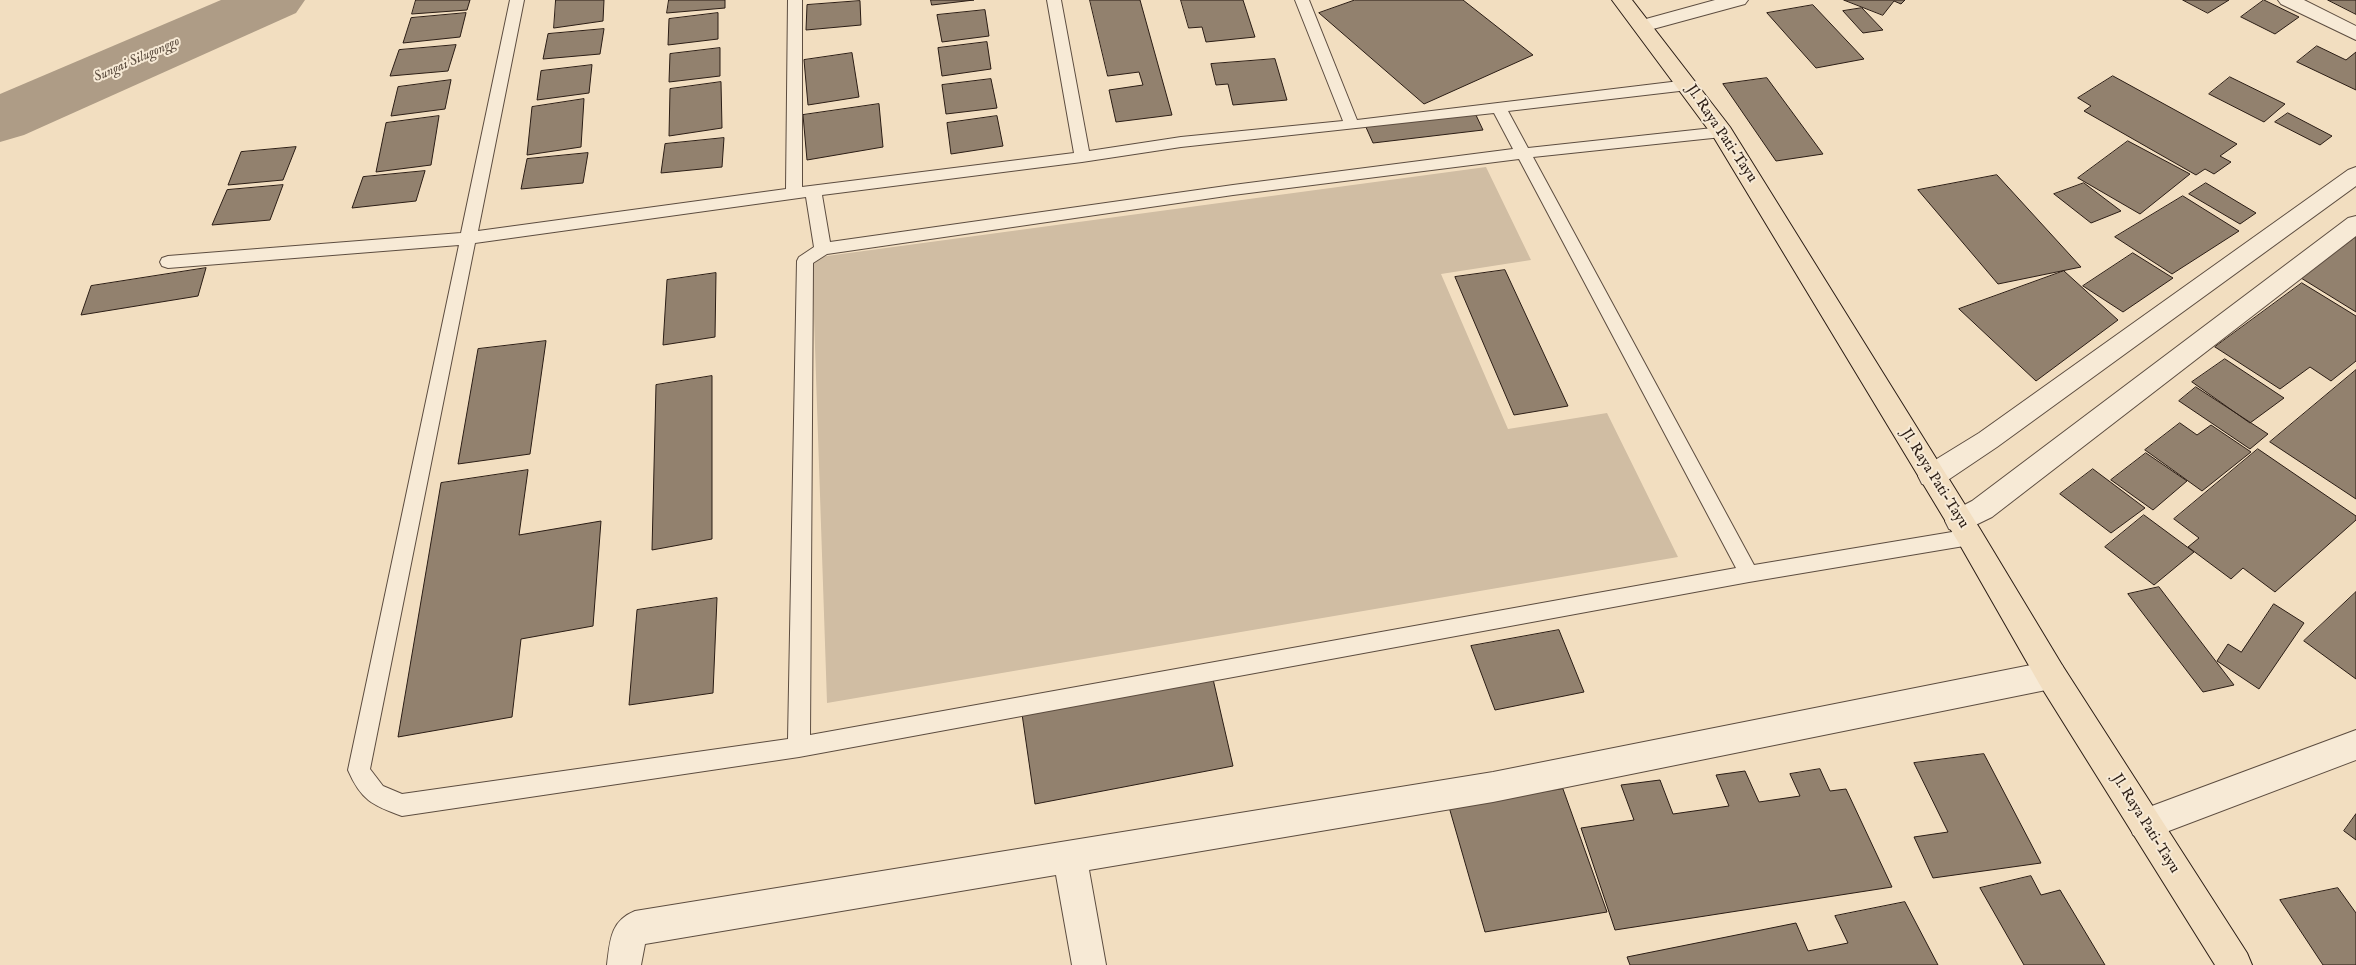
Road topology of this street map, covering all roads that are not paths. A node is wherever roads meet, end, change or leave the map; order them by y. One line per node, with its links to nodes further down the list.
1 (517, 0): 22 (lane)
2 (795, 0): 19 (lane)
3 (1054, 0): 16 (lane)
4 (1302, 0): 13 (lane)
5 (1622, 0): 9 (main road, Jl. Raya Pati-Tayu)
6 (1738, 0): 9 (street)
7 (2288, 0): 8 (street)
8 (2309, 5): 10 (street)
9 (1642, 26): 11 (main road, Jl. Raya Pati-Tayu)
10 (2356, 34)
11 (1688, 85): 12 (lane); 14 (main road, Jl. Raya Pati-Tayu)
12 (1499, 108): 13 (lane); 15 (lane)
13 (1352, 125): 16 (lane)
14 (1722, 132): 15 (lane); 25 (main road, Jl. Raya Pati-Tayu)
15 (1524, 153): 23 (lane); 27 (lane)
16 (1082, 157): 18 (lane)
17 (2356, 175): 20 (street)
18 (813, 190): 19 (lane); 23 (lane)
19 (794, 193): 22 (lane)
20 (2310, 209): 21 (street); 25 (street)
21 (2352, 228): 26 (street)
22 (470, 238): 24 (lane); 30 (lane)
23 (823, 250): 30 (lane)
24 (168, 262)
25 (1932, 476): 26 (main road, Jl. Raya Pati-Tayu)
26 (1965, 529): 27 (lane); 28 (main road, Jl. Raya Pati-Tayu)
27 (1748, 574): 30 (lane)
28 (2051, 675): 31 (main road, Jl. Raya Pati-Tayu); 32 (street)
29 (2356, 745): 31 (street)
30 (799, 747)
31 (2144, 824): 35 (main road, Jl. Raya Pati-Tayu)
32 (1070, 857): 33 (street); 34 (street)
33 (624, 965)
34 (1089, 965)
35 (2235, 965)

